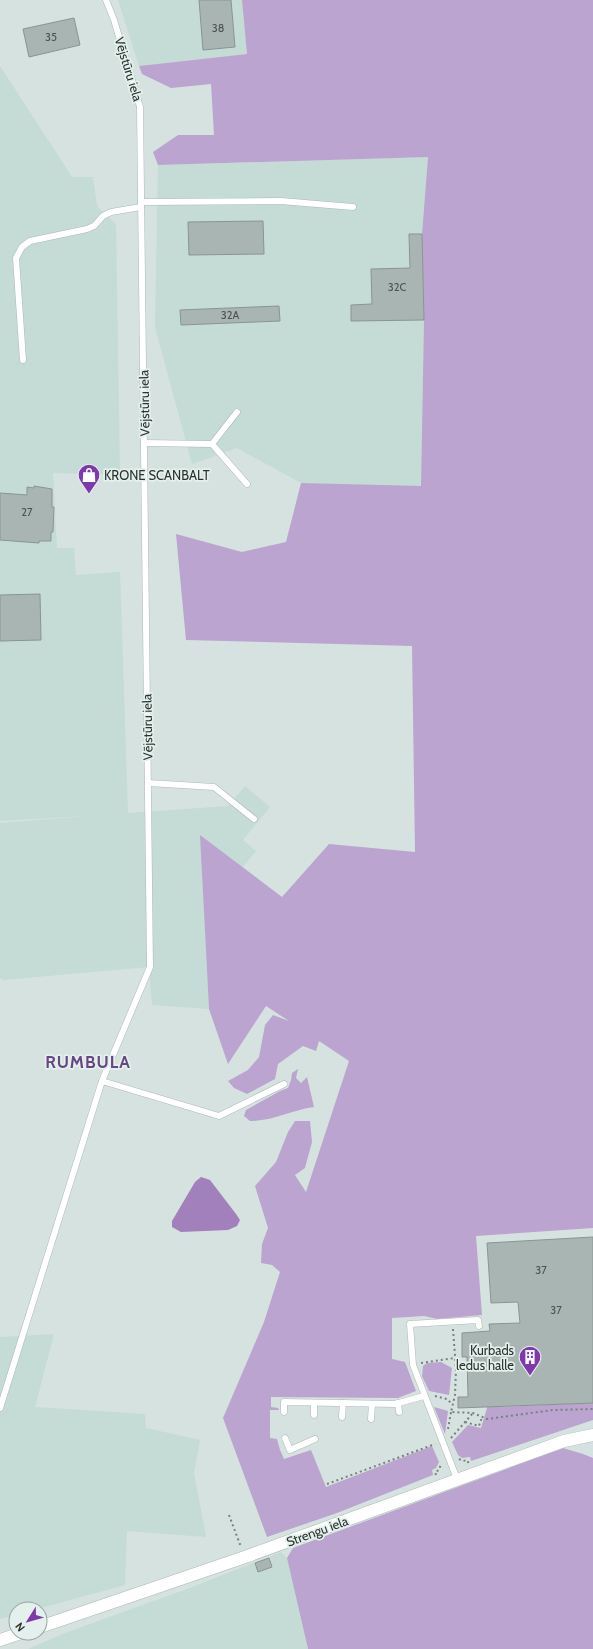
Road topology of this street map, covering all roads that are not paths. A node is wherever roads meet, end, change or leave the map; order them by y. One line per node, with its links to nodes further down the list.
1 (106, 0): 2 (lane, Vējstūru iela)
2 (141, 204): 3 (lane); 4 (lane); 6 (lane, Vējstūru iela)
3 (353, 207)
4 (23, 360)
5 (237, 412): 7 (lane)
6 (144, 443): 7 (lane); 9 (lane, Vējstūru iela)
7 (212, 444): 8 (lane)
8 (248, 484)
9 (148, 782): 10 (lane); 11 (lane, Vējstūru iela)
10 (254, 819)
11 (102, 1081): 12 (lane); 19 (lane, Vējstūru iela)
12 (284, 1084)
13 (479, 1326): 14 (lane)
14 (424, 1396): 17 (lane); 28 (lane)
15 (314, 1402): 16 (lane); 20 (lane); 22 (lane)
16 (343, 1403): 18 (lane); 23 (lane)
17 (398, 1403): 18 (lane); 21 (lane)
18 (372, 1404): 24 (lane)
19 (0, 1408)
20 (284, 1412)
21 (399, 1412)
22 (314, 1415)
23 (342, 1417)
24 (371, 1419)
25 (593, 1434): 28 (street, Strengu iela)
26 (285, 1438): 27 (lane)
27 (314, 1439)
28 (457, 1479): 29 (street, Strengu iela)
29 (48, 1624)

